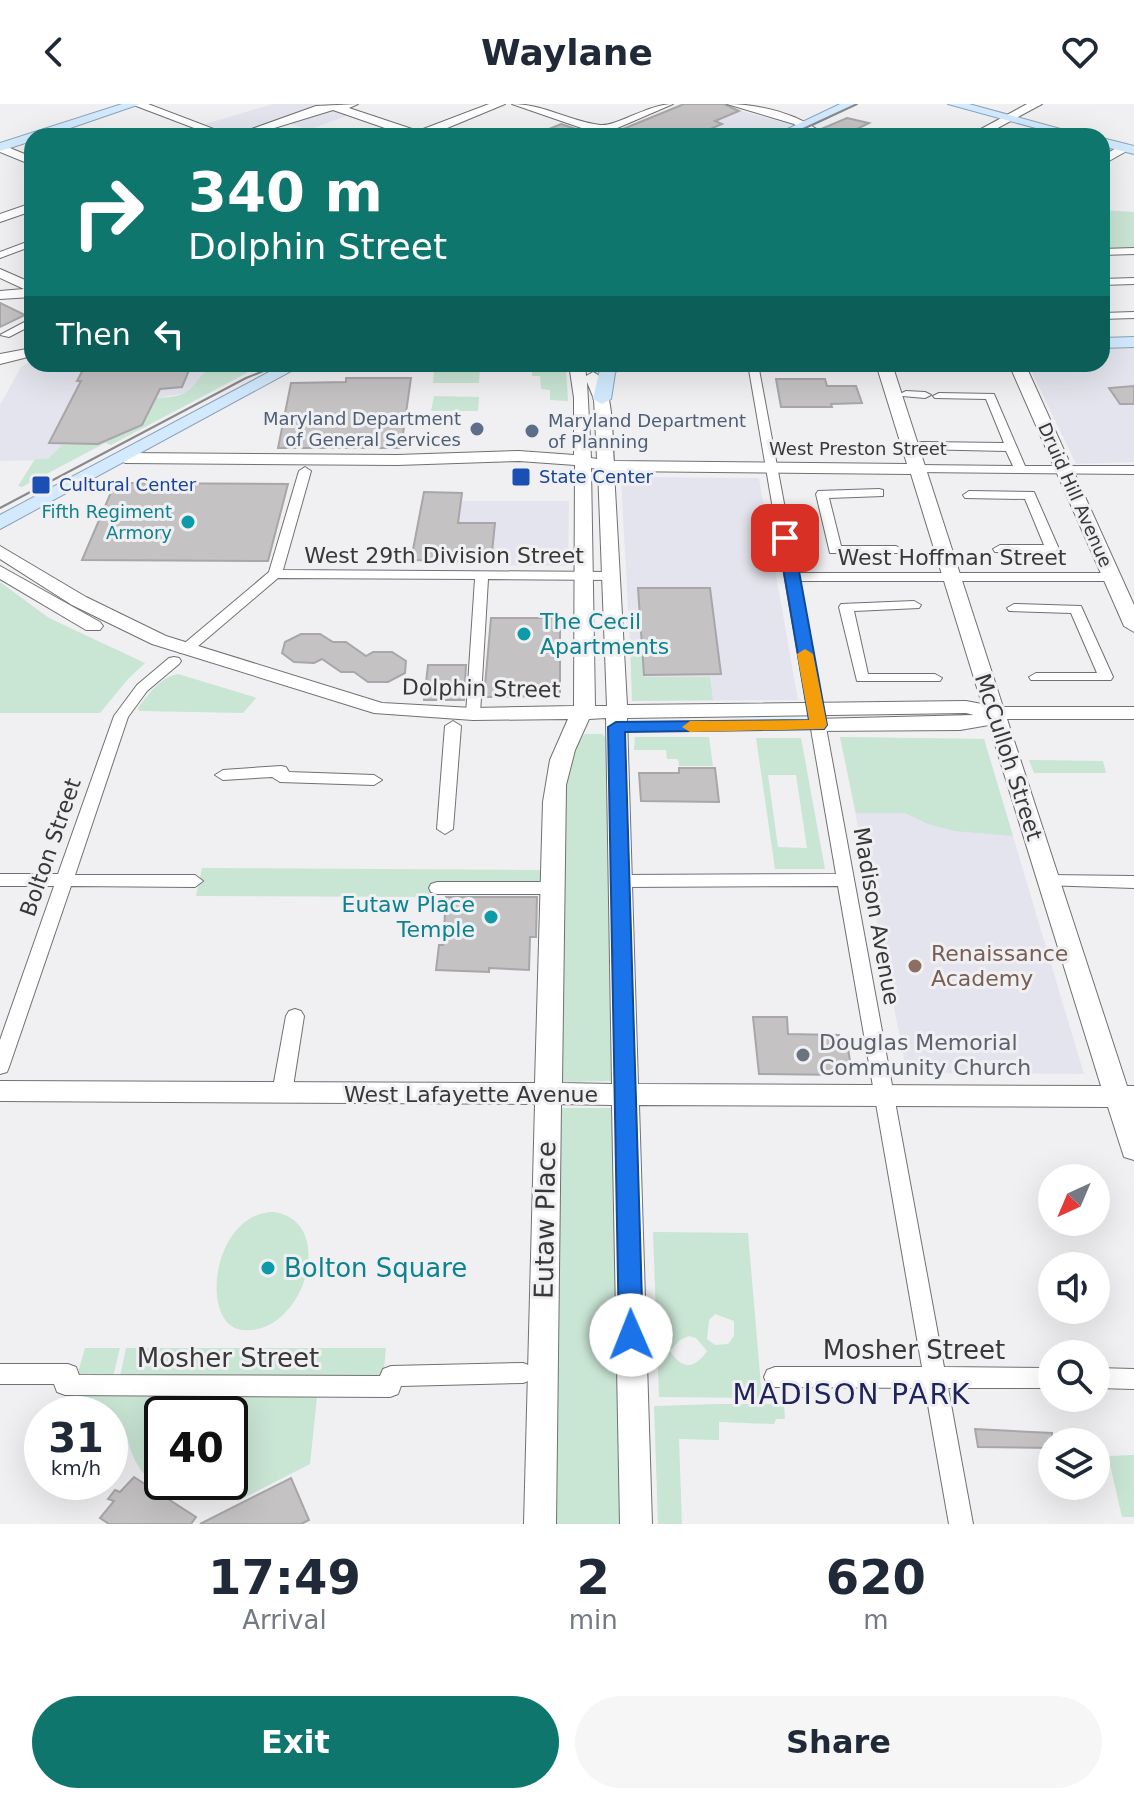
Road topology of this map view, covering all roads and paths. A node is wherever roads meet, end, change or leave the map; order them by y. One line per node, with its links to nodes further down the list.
1 (136, 104): 13 (main road); 14 (main road)
2 (352, 104): 10 (main road)
3 (518, 104): 18 (main road)
4 (667, 104): 19 (main road)
5 (733, 104): 12 (main road)
6 (850, 104): 12 (main road)
7 (954, 104): 11 (main road)
8 (1036, 104): 11 (main road)
9 (492, 105): 17 (main road)
10 (326, 106): 15 (main road); 16 (main road)
11 (1009, 118): 22 (main road); 23 (main road)
12 (802, 126): 20 (main road); 21 (main road)
13 (59, 128)
14 (204, 128)
15 (261, 128)
16 (393, 128)
17 (437, 128)
18 (597, 128)
19 (609, 128)
20 (797, 128)
21 (805, 128)
22 (990, 128)
23 (1048, 128)
24 (24, 139): 26 (main road)
25 (1110, 143): 27 (main road)
26 (0, 147): 29 (main road)
27 (1131, 147): 28 (main road)
28 (1110, 157)
29 (24, 158)
30 (24, 210): 31 (main road)
31 (0, 218)
32 (24, 246): 35 (street)
33 (1134, 251): 34 (street)
34 (1110, 252)
35 (0, 255)
36 (0, 273): 39 (main road)
37 (1134, 281): 38 (street)
38 (1110, 282)
39 (24, 286)
40 (24, 292): 41 (main road)
41 (0, 295)
42 (1134, 315): 43 (street)
43 (1110, 316)
44 (24, 325): 47 (street)
45 (1110, 330): 46 (main road)
46 (1134, 330)
47 (5, 335)
48 (1134, 342): 49 (main road)
49 (1110, 343)
50 (24, 348): 51 (main road)
51 (0, 352)
52 (24, 354): 53 (main road)
53 (0, 359)
54 (281, 372): 67 (main road)
55 (578, 372): 68 (main road, Eutaw Place)
56 (592, 372): 64 (main road)
57 (608, 372): 64 (main road)
58 (754, 372): 70 (street, Madison Avenue)
59 (887, 372): 71 (main road, McCulloh Street)
60 (1020, 372): 74 (main road, Druid Hill Avenue)
61 (906, 394): 62 (street)
62 (925, 395)
63 (939, 396): 66 (street)
64 (602, 399): 69 (main road)
65 (922, 446): 66 (street)
66 (1011, 447): 72 (street)
67 (125, 458): 68 (main road, West Preston Street); 73 (main road)
68 (582, 464): 69 (main road, West Preston Street); 76 (main road, West Preston Street); 86 (main road, Eutaw Place)
69 (606, 466): 70 (main road, West Preston Street); 87 (main road)
70 (772, 469): 71 (main road, West Preston Street); 89 (street, Madison Avenue)
71 (918, 469): 72 (street, West Preston Street); 88 (main road, McCulloh Street)
72 (1020, 469): 74 (street, West Preston Street)
73 (104, 470): 76 (main road, West Preston Street); 79 (main road)
74 (1063, 470): 75 (street, West Preston Street); 90 (main road, Druid Hill Avenue)
75 (1134, 470)
76 (305, 471): 84 (street)
77 (879, 493): 81 (street)
78 (969, 495): 80 (street)
79 (0, 523)
80 (1000, 549)
81 (896, 550)
82 (0, 551): 94 (main road, Dolphin Street)
83 (0, 571): 94 (main road, Dolphin Street)
84 (275, 574): 85 (street, West 29th Division Street); 94 (street, Bolton Street)
85 (482, 575): 86 (street, West 29th Division Street); 99 (street)
86 (584, 575): 87 (street, West 29th Division Street); 101 (main road, Eutaw Place)
87 (612, 576): 102 (main road)
88 (952, 576): 89 (street, West Hoffman Street); 90 (street, West Hoffman Street); 97 (main road, McCulloh Street)
89 (791, 577): 100 (street, Madison Avenue)
90 (1112, 577): 93 (main road, Druid Hill Avenue)
91 (914, 605): 96 (street)
92 (1014, 608): 95 (street)
93 (1134, 626)
94 (180, 655): 99 (main road, Dolphin Street); 103 (main road, Dolphin Street); 108 (street, Bolton Street)
95 (1036, 677)
96 (935, 678)
97 (995, 713): 98 (main road, Dolphin Street); 100 (main road, Dolphin Street); 112 (main road, McCulloh Street)
98 (1134, 713)
99 (473, 714): 101 (main road, Dolphin Street)
100 (817, 718): 102 (main road, Dolphin Street); 109 (street, Madison Avenue)
101 (577, 720): 102 (main road, Dolphin Street); 103 (main road, Dolphin Street); 115 (main road, Eutaw Place)
102 (616, 720): 111 (main road)
103 (453, 726): 106 (street)
104 (223, 775): 105 (street)
105 (374, 780)
106 (445, 829)
107 (0, 880): 108 (street)
108 (64, 880): 110 (street); 117 (street, Bolton Street)
109 (846, 880): 111 (street); 122 (street, Madison Avenue)
110 (195, 881)
111 (620, 881): 121 (main road)
112 (1048, 881): 113 (street); 123 (main road, McCulloh Street)
113 (1134, 882)
114 (437, 888): 115 (street)
115 (552, 888): 120 (main road, Eutaw Place)
116 (295, 1016): 119 (street)
117 (0, 1067)
118 (0, 1091): 119 (main road, West Lafayette Avenue)
119 (282, 1093): 120 (main road, West Lafayette Avenue)
120 (547, 1094): 121 (main road, West Lafayette Avenue); 132 (main road, Eutaw Place)
121 (625, 1094): 122 (main road, West Lafayette Avenue); 133 (main road)
122 (884, 1095): 123 (main road, West Lafayette Avenue); 128 (street, Madison Avenue)
123 (1126, 1097): 124 (main road, McCulloh Street)
124 (1134, 1149)
125 (523, 1373): 126 (street, Mosher Street)
126 (0, 1374)
127 (775, 1377): 128 (street, Mosher Street)
128 (935, 1378): 129 (street, Mosher Street); 134 (street, Madison Avenue)
129 (1038, 1378)
130 (1110, 1378): 131 (street)
131 (1134, 1379)
132 (540, 1524)
133 (636, 1524)
134 (961, 1524)

